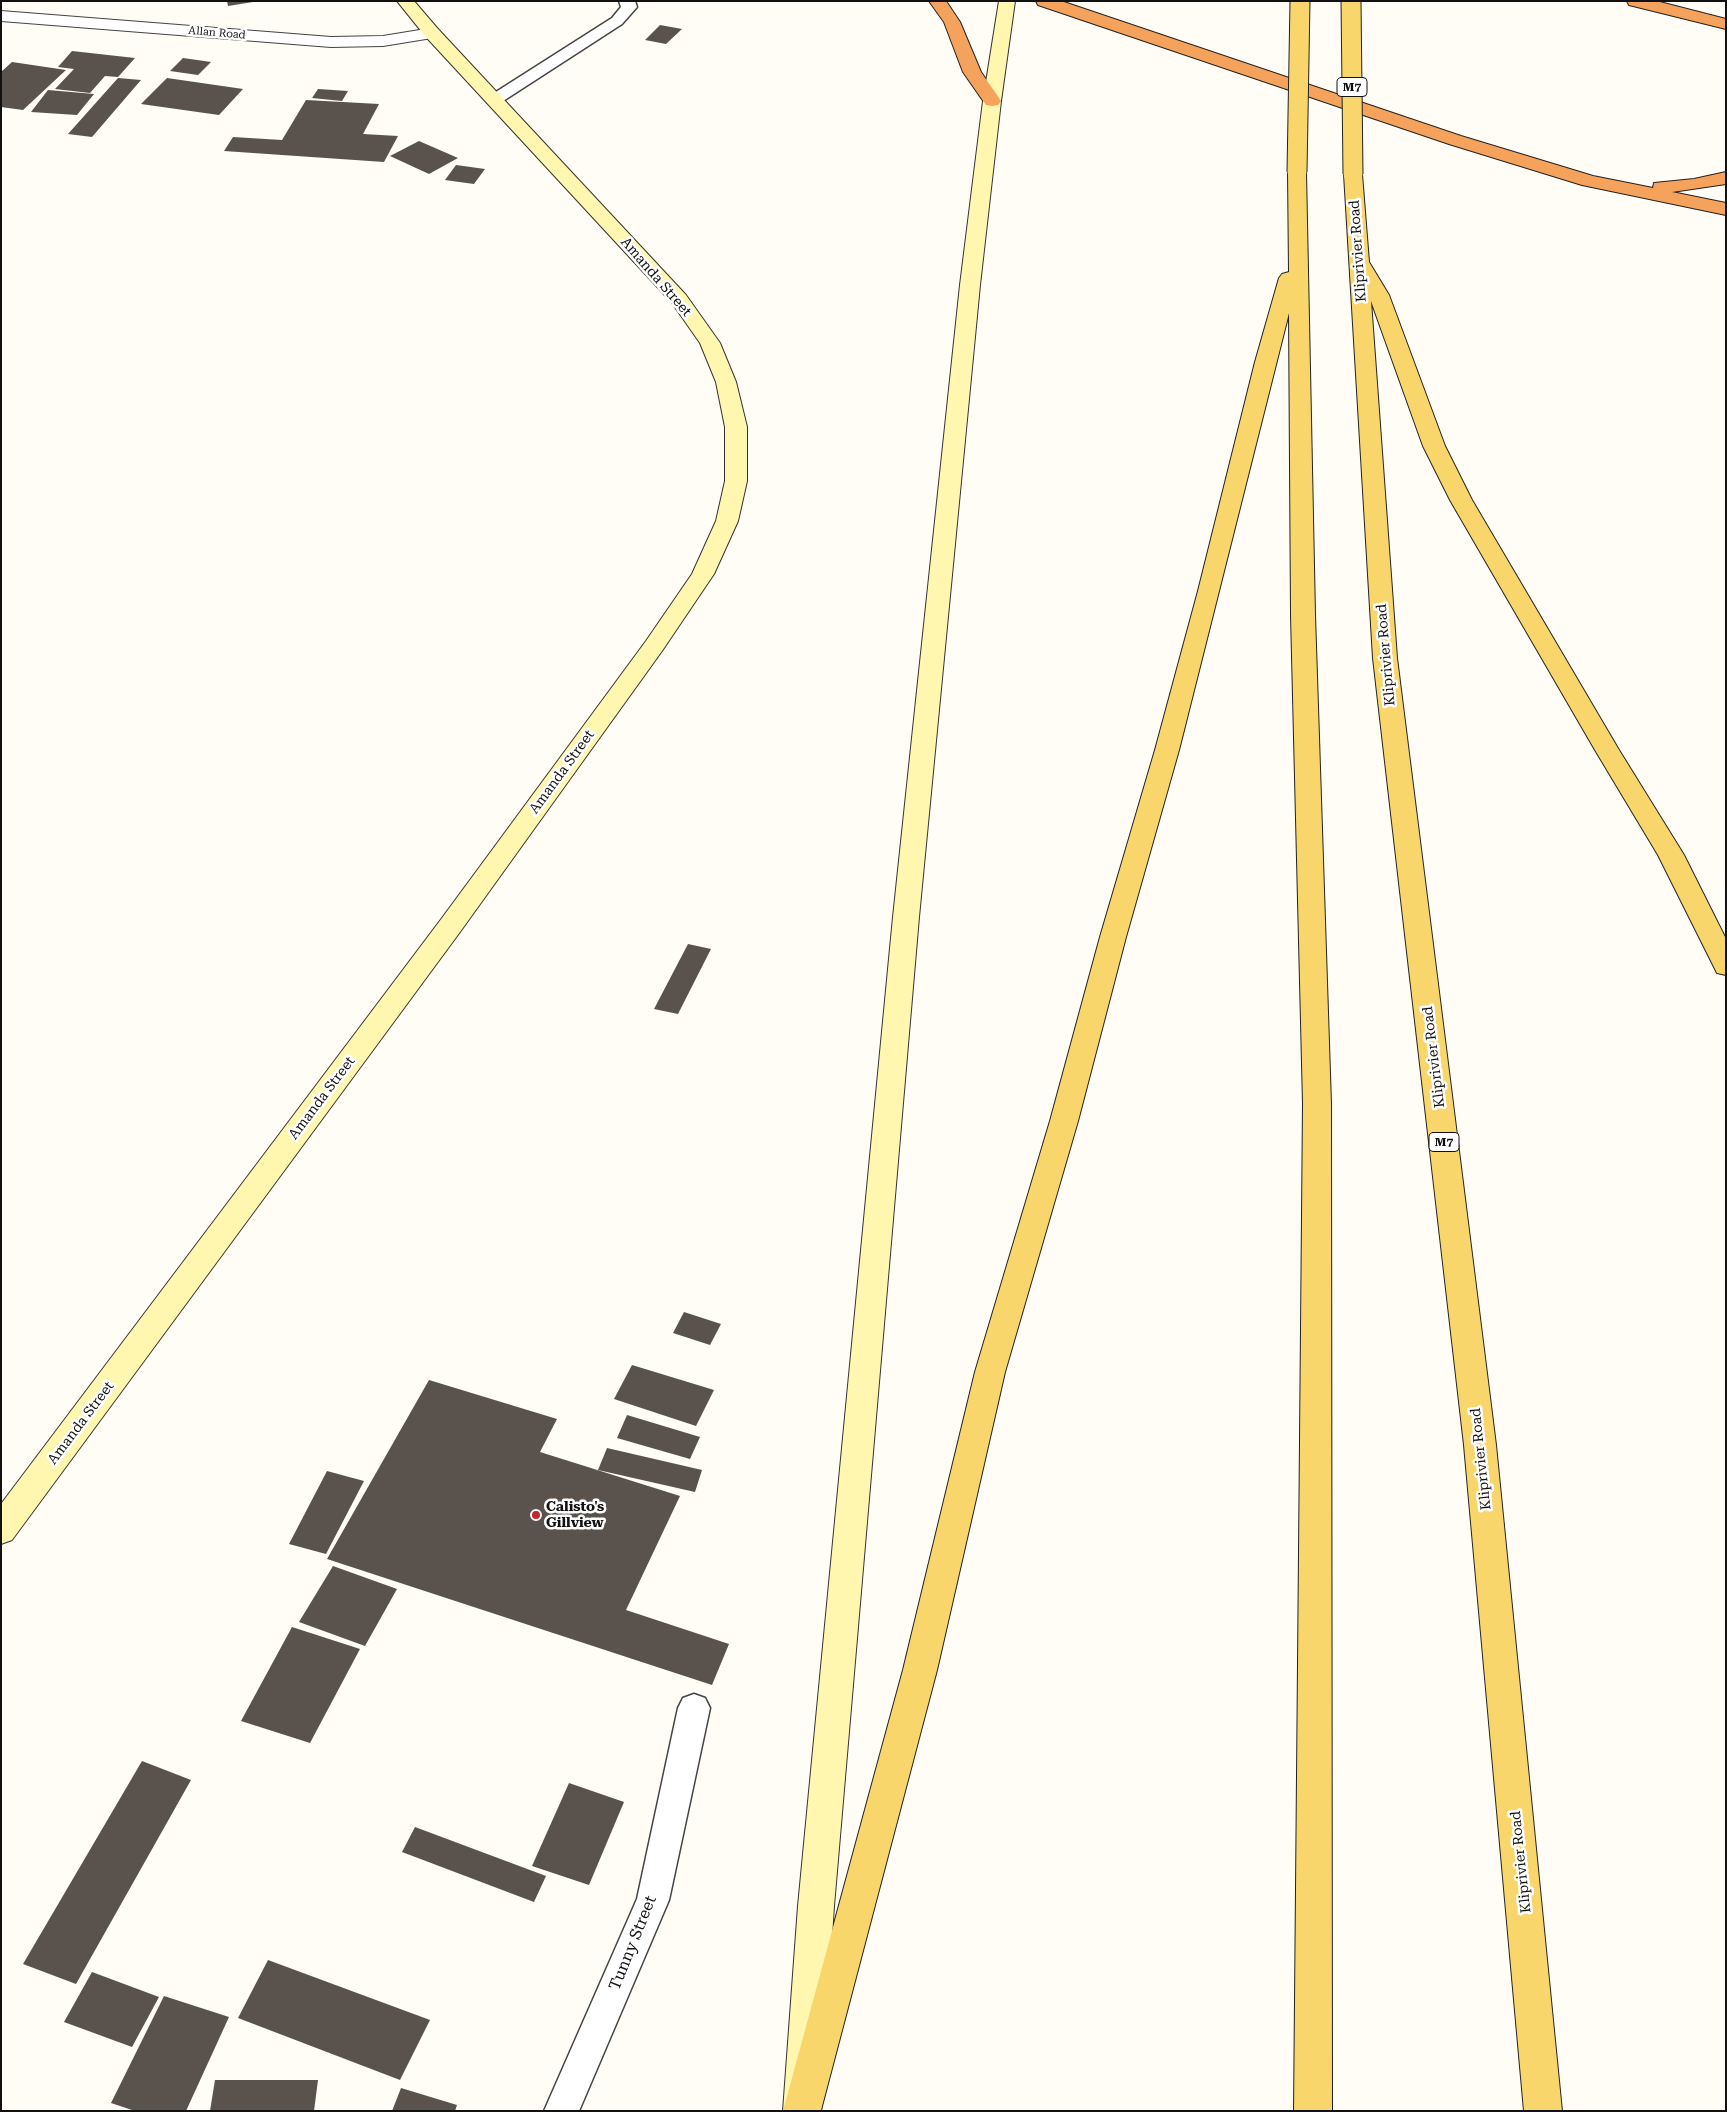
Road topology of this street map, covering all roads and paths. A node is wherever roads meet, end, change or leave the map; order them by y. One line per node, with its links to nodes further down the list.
1 (405, 1): 11 (main road, Amanda Street)
2 (627, 1): 12 (lane)
3 (937, 1): 13 (highway)
4 (1007, 1): 13 (main road)
5 (1044, 1): 15 (highway)
6 (1300, 1): 17 (main road, bridge)
7 (1351, 1): 18 (main road, Kliprivier Road / M7, bridge)
8 (1635, 1): 10 (highway)
9 (1, 16): 11 (street, Allan Road)
10 (1726, 24)
11 (432, 34): 12 (main road, Amanda Street)
12 (494, 100): 20 (main road, Amanda Street)
13 (992, 101): 22 (main road)
14 (1726, 178): 15 (highway)
15 (1589, 180): 16 (highway)
16 (1726, 209)
17 (1297, 250): 22 (main road); 24 (main road)
18 (1358, 260): 19 (main road); 25 (main road, Kliprivier Road / M7)
19 (1726, 966)
20 (1, 1530)
21 (694, 1708): 23 (lane, Tunny Street)
22 (802, 2110)
23 (561, 2111)
24 (1313, 2111)
25 (1543, 2111)

